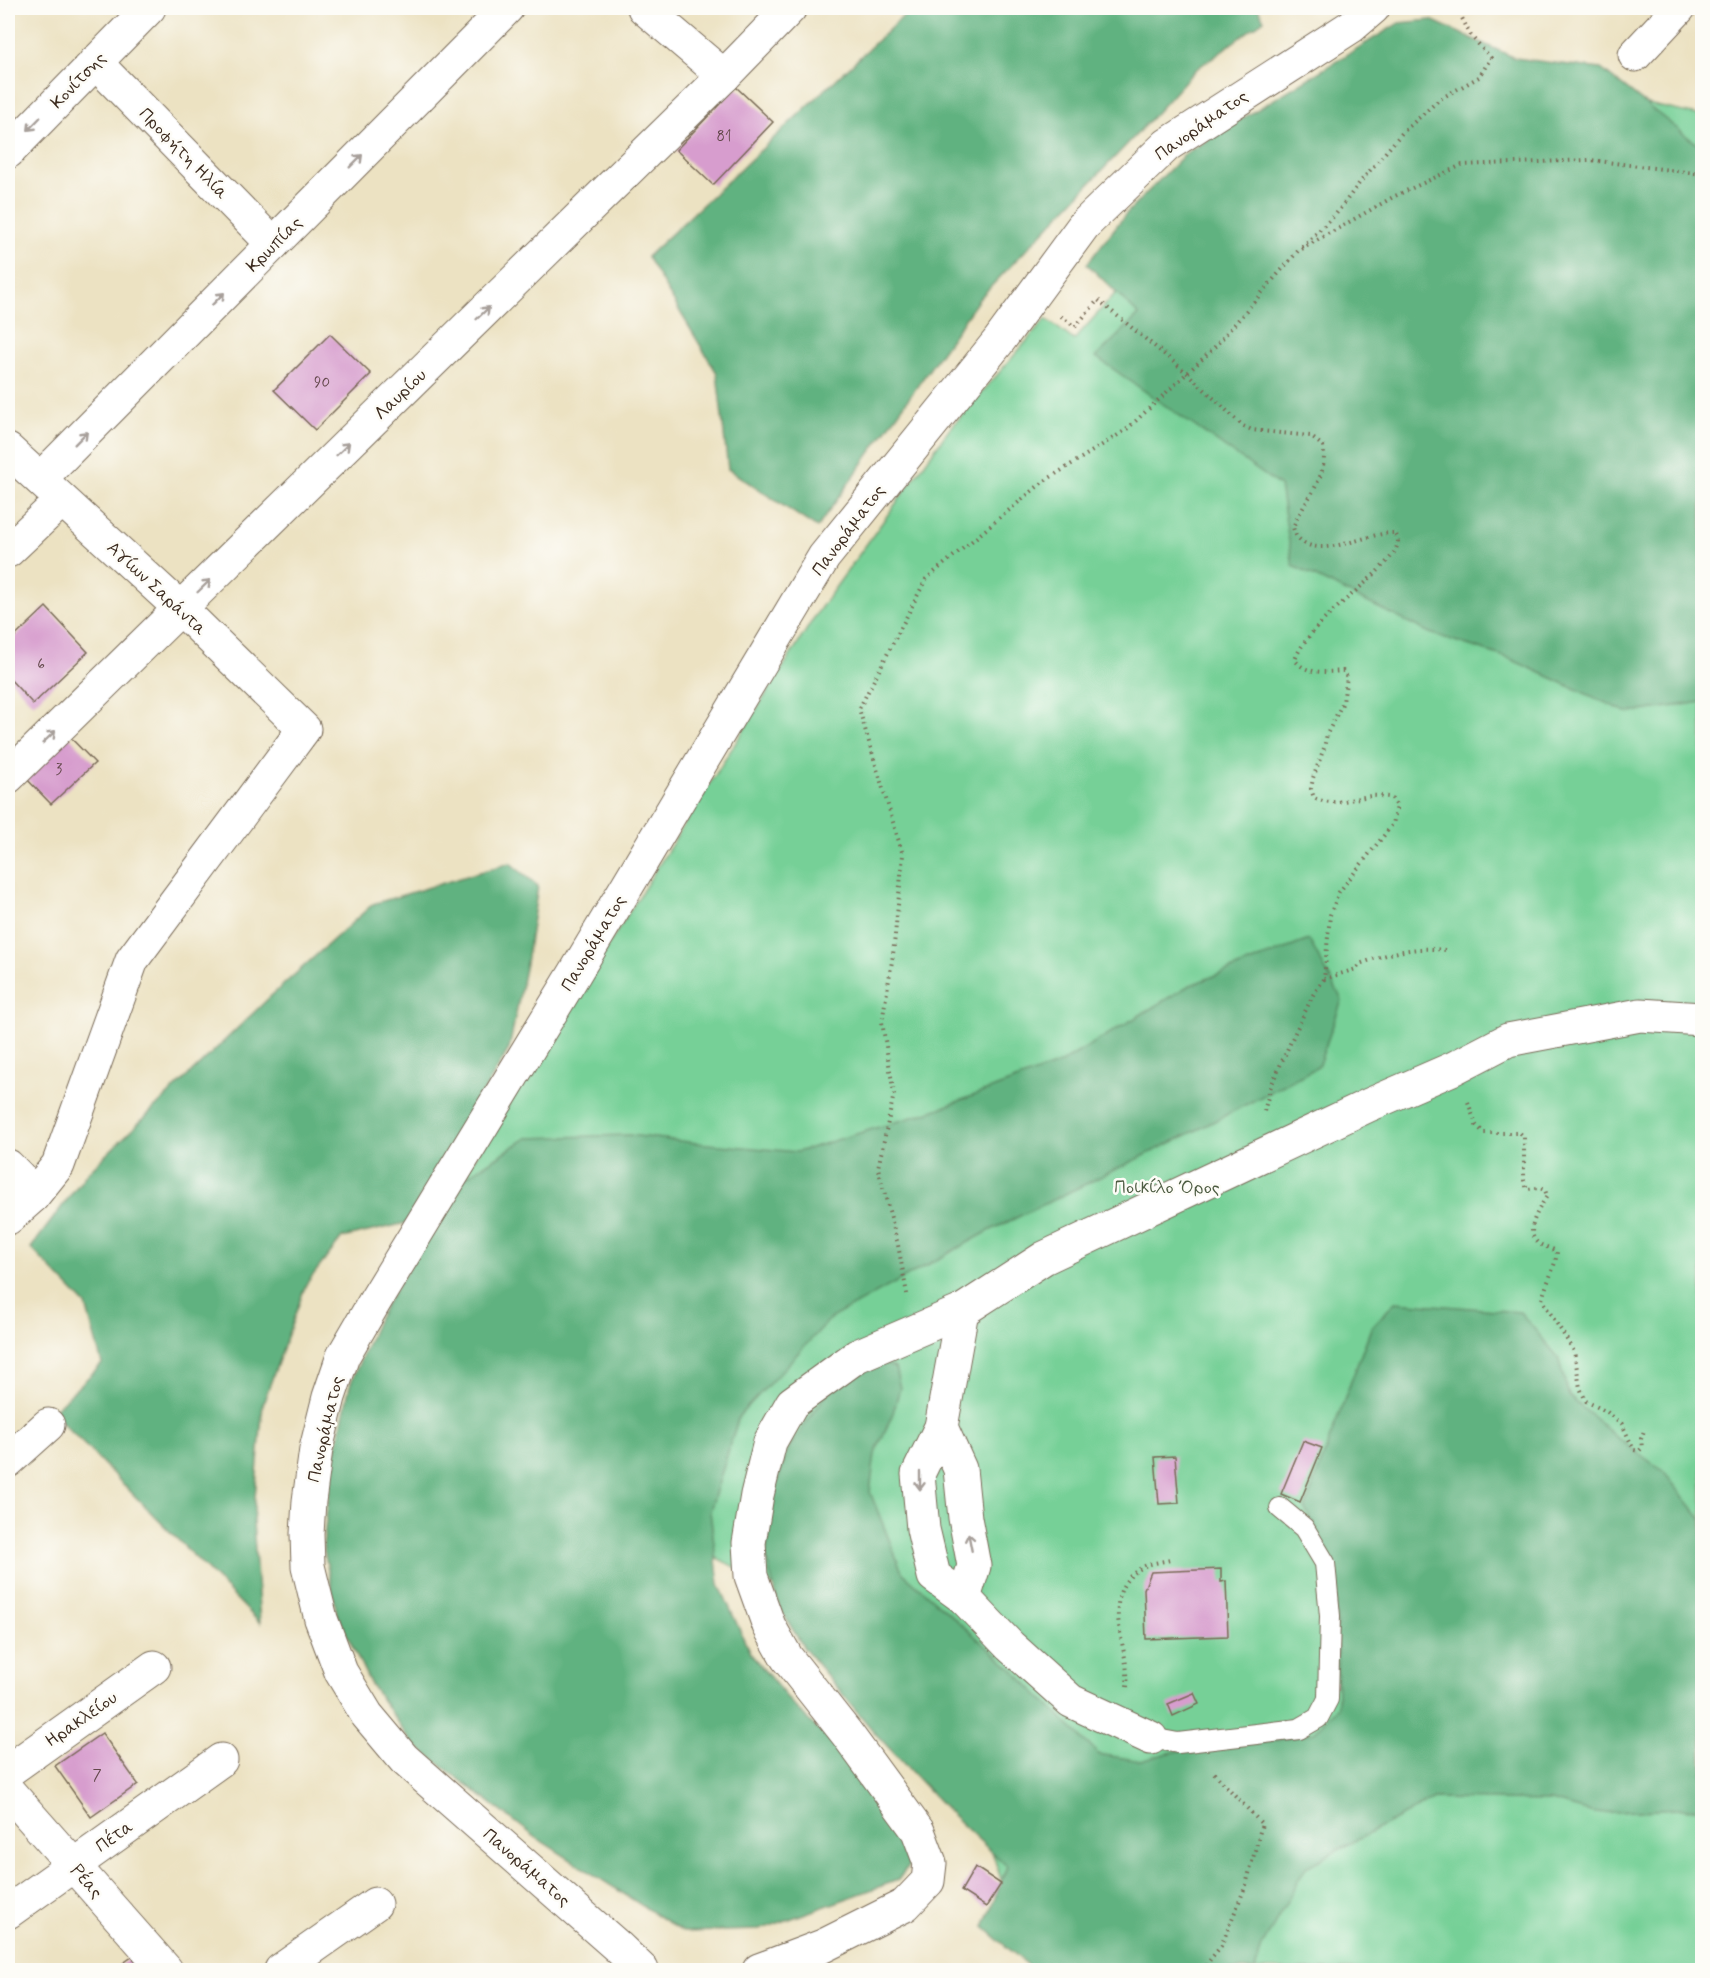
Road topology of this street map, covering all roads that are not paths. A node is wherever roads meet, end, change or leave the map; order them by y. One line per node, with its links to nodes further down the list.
1 (149, 8): 8 (street, Κονίτσης)
2 (507, 8): 11 (street, Κρωπίας, one-way to 2)
3 (644, 8): 9 (street)
4 (790, 8): 9 (street, Λαυρίου)
5 (1373, 8): 37 (street, Πανοράματος)
6 (1679, 8): 7 (street)
7 (1635, 55)
8 (95, 62): 10 (street, Κονίτσης, one-way to 10); 11 (street, Προφήτη Ηλία)
9 (724, 76): 15 (street, Λαυρίου, one-way to 9)
10 (8, 152)
11 (273, 244): 13 (street, Κρωπίας, one-way to 11)
12 (8, 450): 13 (street, Αγίων Σαράντα)
13 (51, 490): 14 (street, Κρωπίας); 15 (street, Αγίων Σαράντα)
14 (8, 550)
15 (181, 609): 16 (street, Λαυρίου, one-way to 15); 19 (street, Αγίων Σαράντα)
16 (8, 777)
17 (1702, 1019): 21 (street)
18 (8, 1166): 19 (street)
19 (33, 1196): 20 (street)
20 (8, 1218)
21 (963, 1311): 23 (street); 38 (street)
22 (48, 1425): 24 (street)
23 (941, 1427): 26 (street, one-way to 23); 26 (street, one-way to 26)
24 (8, 1461)
25 (1280, 1508): 28 (lane)
26 (964, 1598): 28 (street)
27 (154, 1667): 30 (street, Ηρακλείου)
28 (1164, 1741)
29 (221, 1760): 32 (street, Πέτα)
30 (8, 1771)
31 (8, 1791): 32 (street, Ρέας)
32 (73, 1865): 34 (street, Πέτα); 35 (street, Ρέας)
33 (375, 1904): 36 (street)
34 (8, 1912)
35 (166, 1971)
36 (281, 1971)
37 (642, 1971)
38 (759, 1971)

